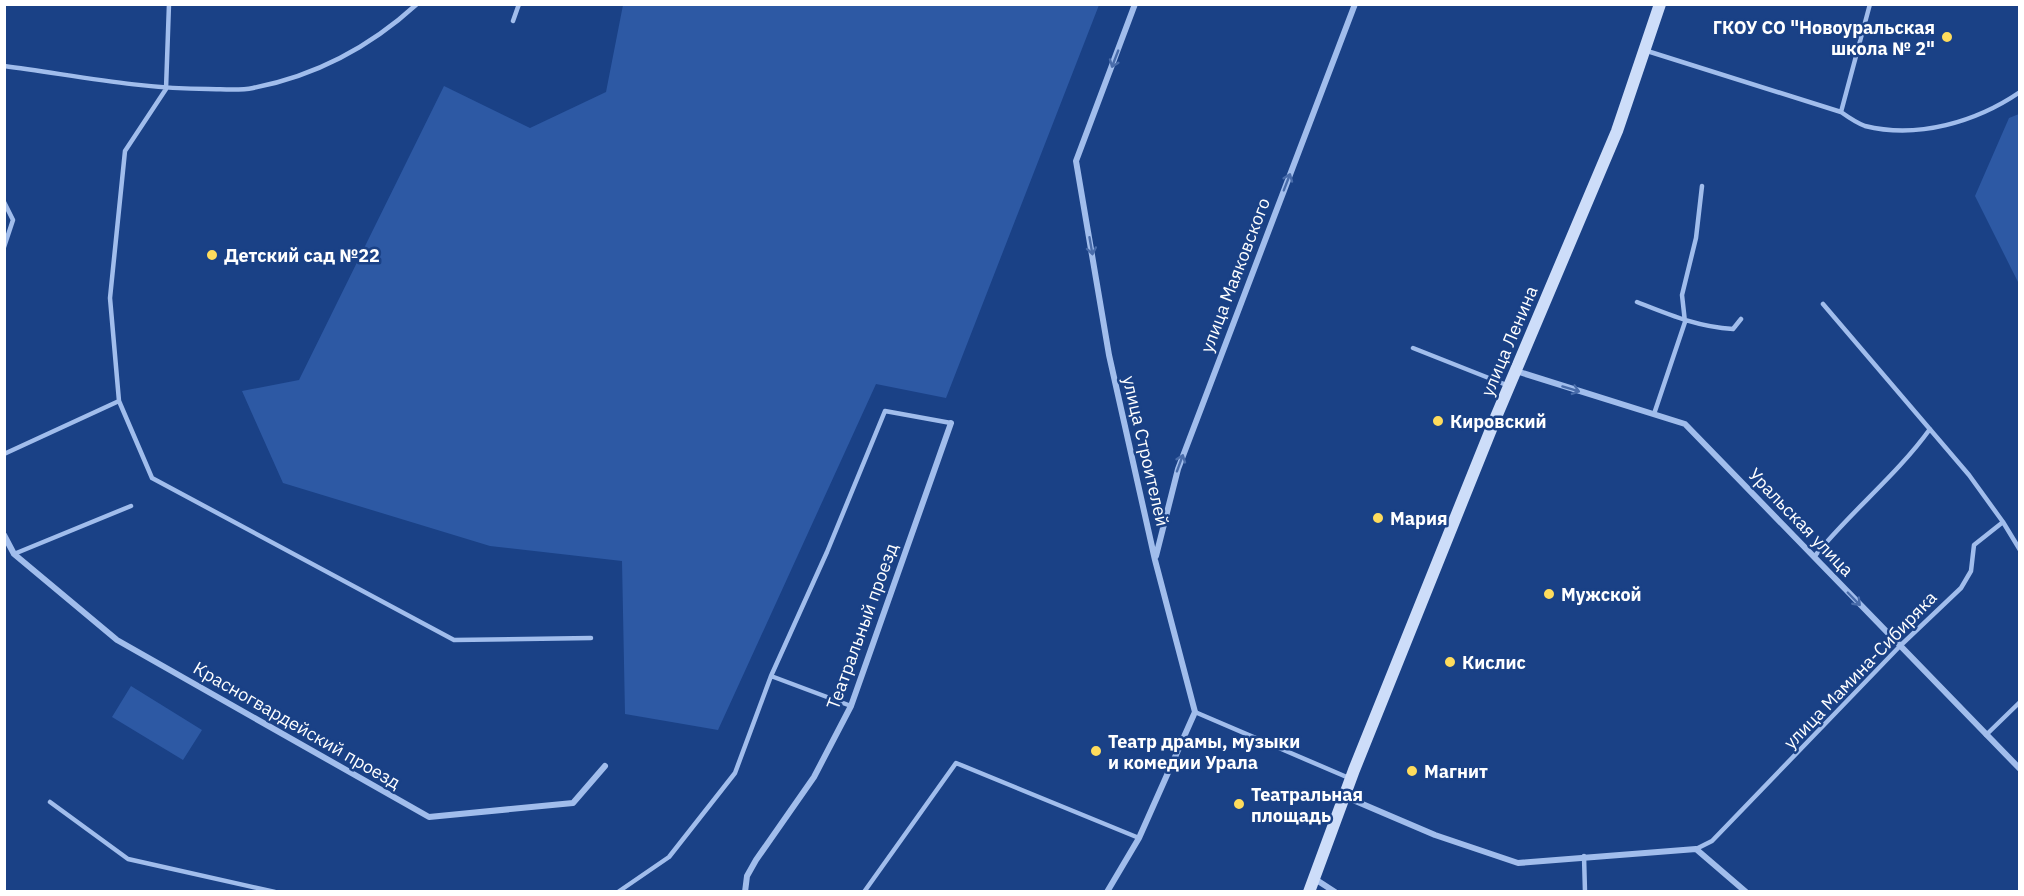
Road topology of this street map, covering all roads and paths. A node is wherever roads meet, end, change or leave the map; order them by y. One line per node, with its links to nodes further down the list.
1 (169, 4): 11 (lane)
2 (417, 4): 11 (lane)
3 (519, 4): 8 (lane)
4 (1135, 4): 35 (street, улица Строителей, one-way to 35)
5 (1355, 4): 35 (street, улица Маяковского, one-way to 5)
6 (1660, 4): 9 (main road, улица Ленина)
7 (1870, 4): 13 (lane)
8 (513, 21)
9 (1644, 50): 13 (lane); 22 (main road, улица Ленина)
10 (4, 66): 11 (lane)
11 (166, 89): 24 (lane)
12 (2019, 92): 13 (lane)
13 (1841, 112)
14 (1702, 186): 20 (lane)
15 (4, 202): 16 (lane)
16 (4, 247)
17 (1637, 302): 20 (lane)
18 (1823, 304): 27 (lane)
19 (1741, 319): 20 (lane)
20 (1685, 322): 25 (lane)
21 (1413, 348): 23 (lane)
22 (1515, 371): 23 (main road, улица Ленина); 25 (street, Уральская улица, one-way to 25)
23 (1509, 386): 45 (main road, улица Ленина)
24 (118, 401): 28 (lane); 36 (lane)
25 (1654, 414): 34 (street, Уральская улица)
26 (951, 423): 38 (lane); 40 (street, Театральный проезд)
27 (1930, 429): 30 (lane); 34 (lane)
28 (4, 454)
29 (131, 506): 33 (lane)
30 (2002, 522): 32 (lane); 37 (lane, улица Мамина-Сибиряка)
31 (4, 535): 33 (street, Красногвардейский проезд)
32 (2019, 550)
33 (14, 554): 43 (street, Красногвардейский проезд)
34 (1814, 557): 37 (street, Уральская улица, one-way to 37)
35 (1155, 560): 41 (street, улица Строителей)
36 (591, 638)
37 (1900, 646): 42 (street, Уральская улица); 49 (lane, улица Мамина-Сибиряка)
38 (771, 676): 40 (lane); 53 (lane)
39 (2019, 702): 42 (lane)
40 (851, 706): 54 (street, Театральный проезд)
41 (1195, 712): 45 (lane); 48 (street)
42 (1986, 735): 44 (street, Уральская улица)
43 (605, 766)
44 (2019, 770)
45 (1351, 780): 46 (main road, улица Ленина)
46 (1346, 797): 50 (street); 51 (main road, улица Ленина)
47 (50, 802): 52 (lane)
48 (1139, 838): 55 (lane); 56 (street)
49 (1696, 849): 50 (street); 60 (street)
50 (1584, 856): 59 (lane)
51 (1315, 879): 57 (main road, улица Ленина); 58 (street)
52 (274, 891)
53 (618, 891)
54 (745, 891)
55 (864, 891)
56 (1107, 891)
57 (1309, 891)
58 (1335, 891)
59 (1585, 891)
60 (1746, 891)

